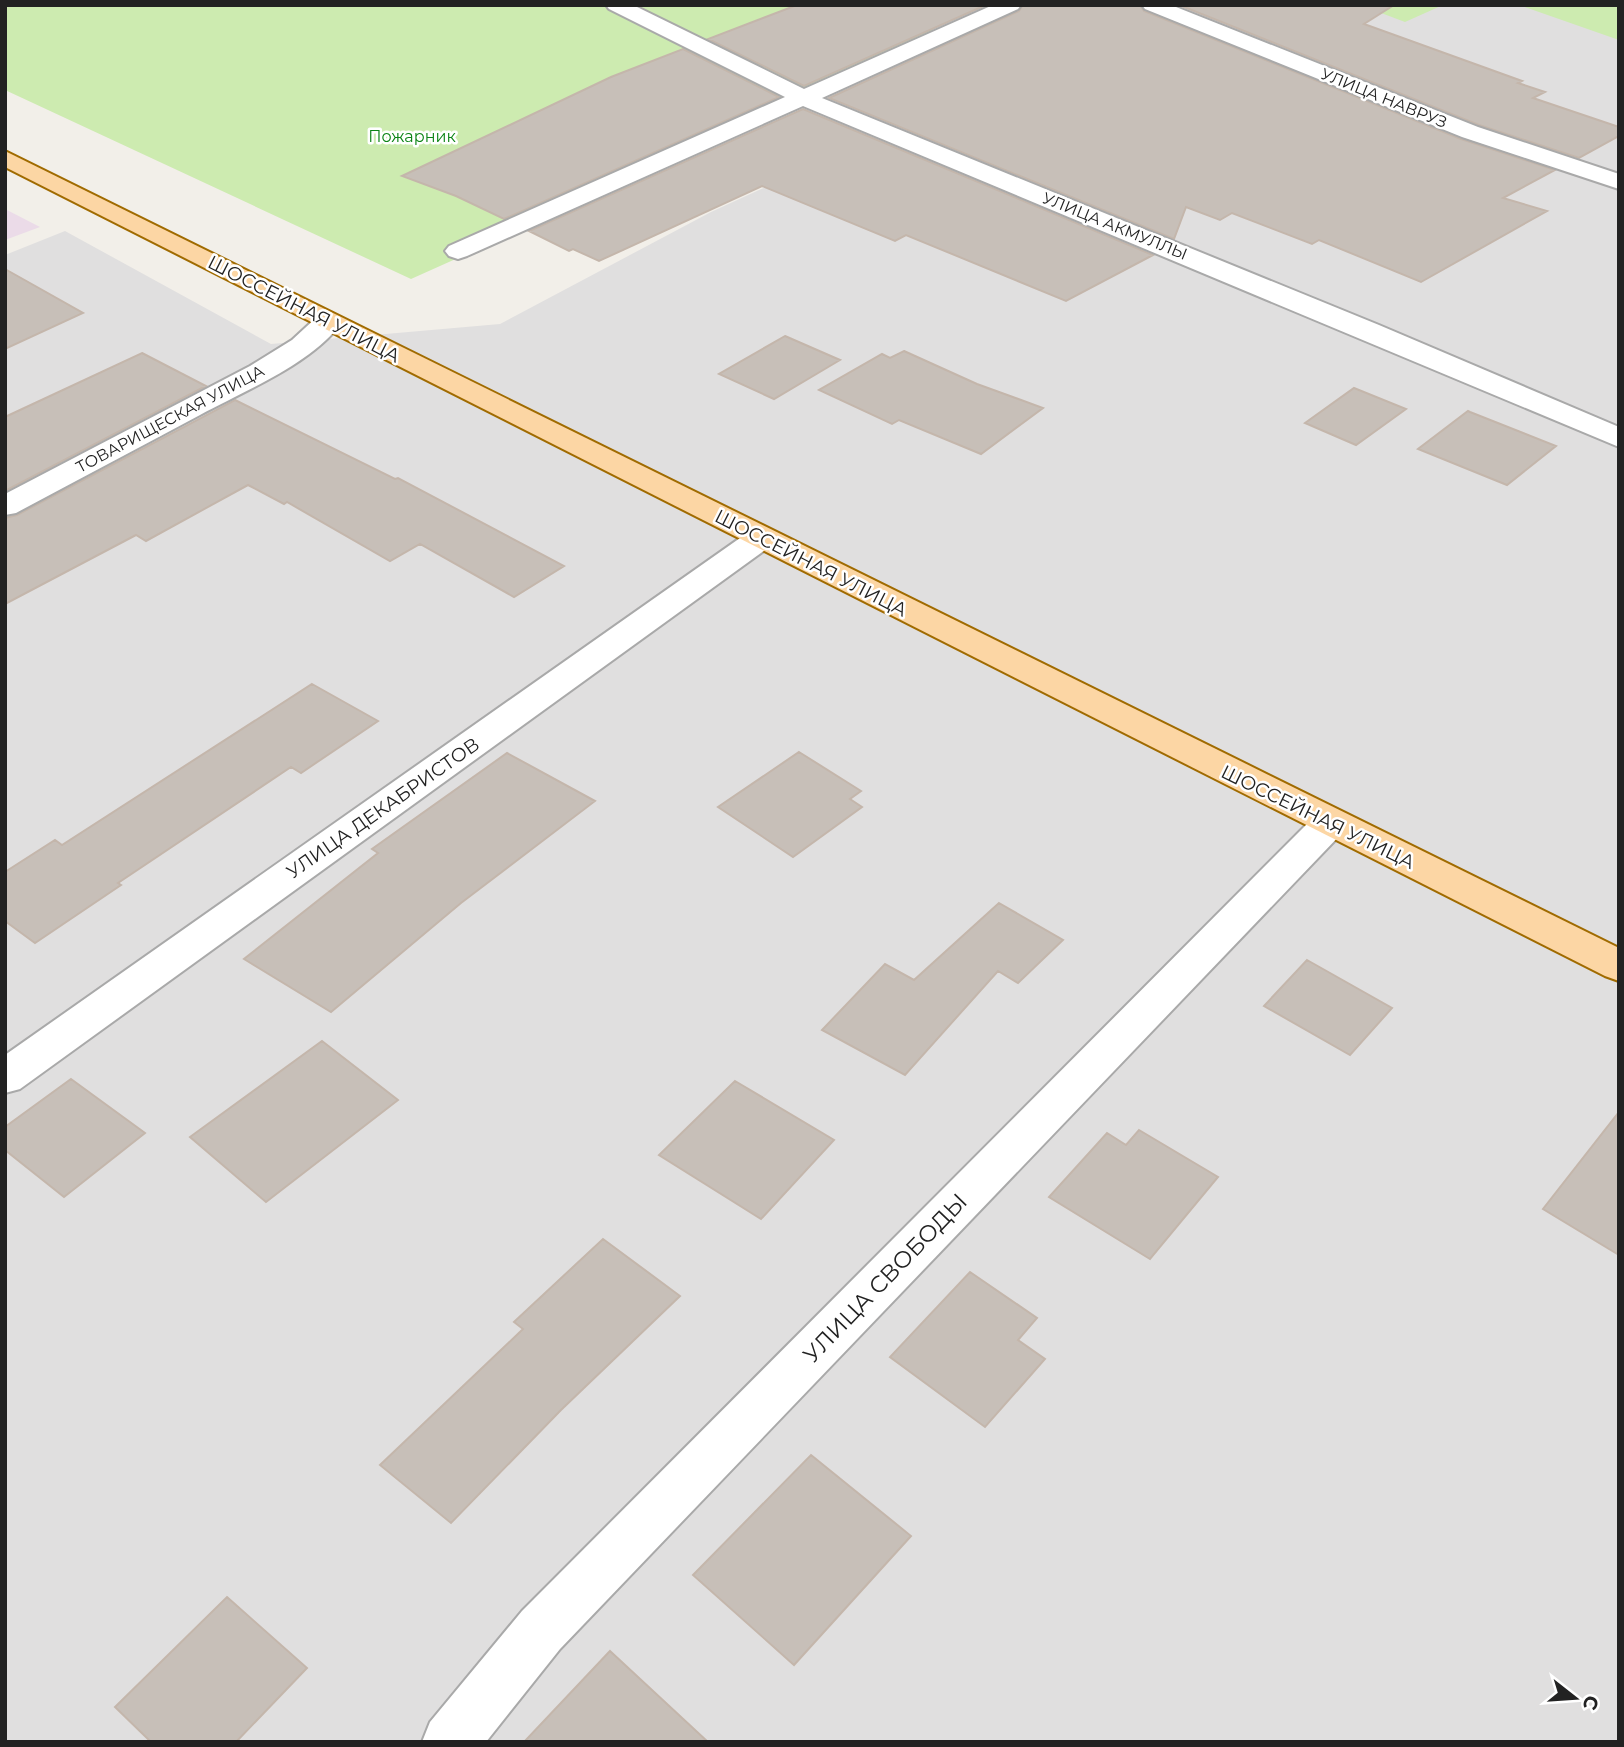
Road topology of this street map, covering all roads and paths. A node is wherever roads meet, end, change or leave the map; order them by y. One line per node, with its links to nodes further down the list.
1 (616, 5): 4 (street, УЛИЦА АКМУЛЛЫ)
2 (1011, 5): 4 (street)
3 (1152, 5): 6 (street, УЛИЦА НАВРУЗ)
4 (803, 96): 7 (street); 9 (street, УЛИЦА АКМУЛЛЫ)
5 (5, 158): 8 (main road, ШОССЕЙНАЯ УЛИЦА)
6 (1619, 182)
7 (458, 251)
8 (328, 322): 10 (street, ТОВАРИЩЕСКАЯ УЛИЦА); 11 (main road, ШОССЕЙНАЯ УЛИЦА)
9 (1619, 438)
10 (5, 506)
11 (761, 538): 12 (main road, ШОССЕЙНАЯ УЛИЦА); 14 (street, УЛИЦА ДЕКАБРИСТОВ)
12 (1330, 823): 13 (main road, ШОССЕЙНАЯ УЛИЦА); 15 (street, УЛИЦА СВОБОДЫ)
13 (1619, 966)
14 (5, 1077)
15 (450, 1742)

